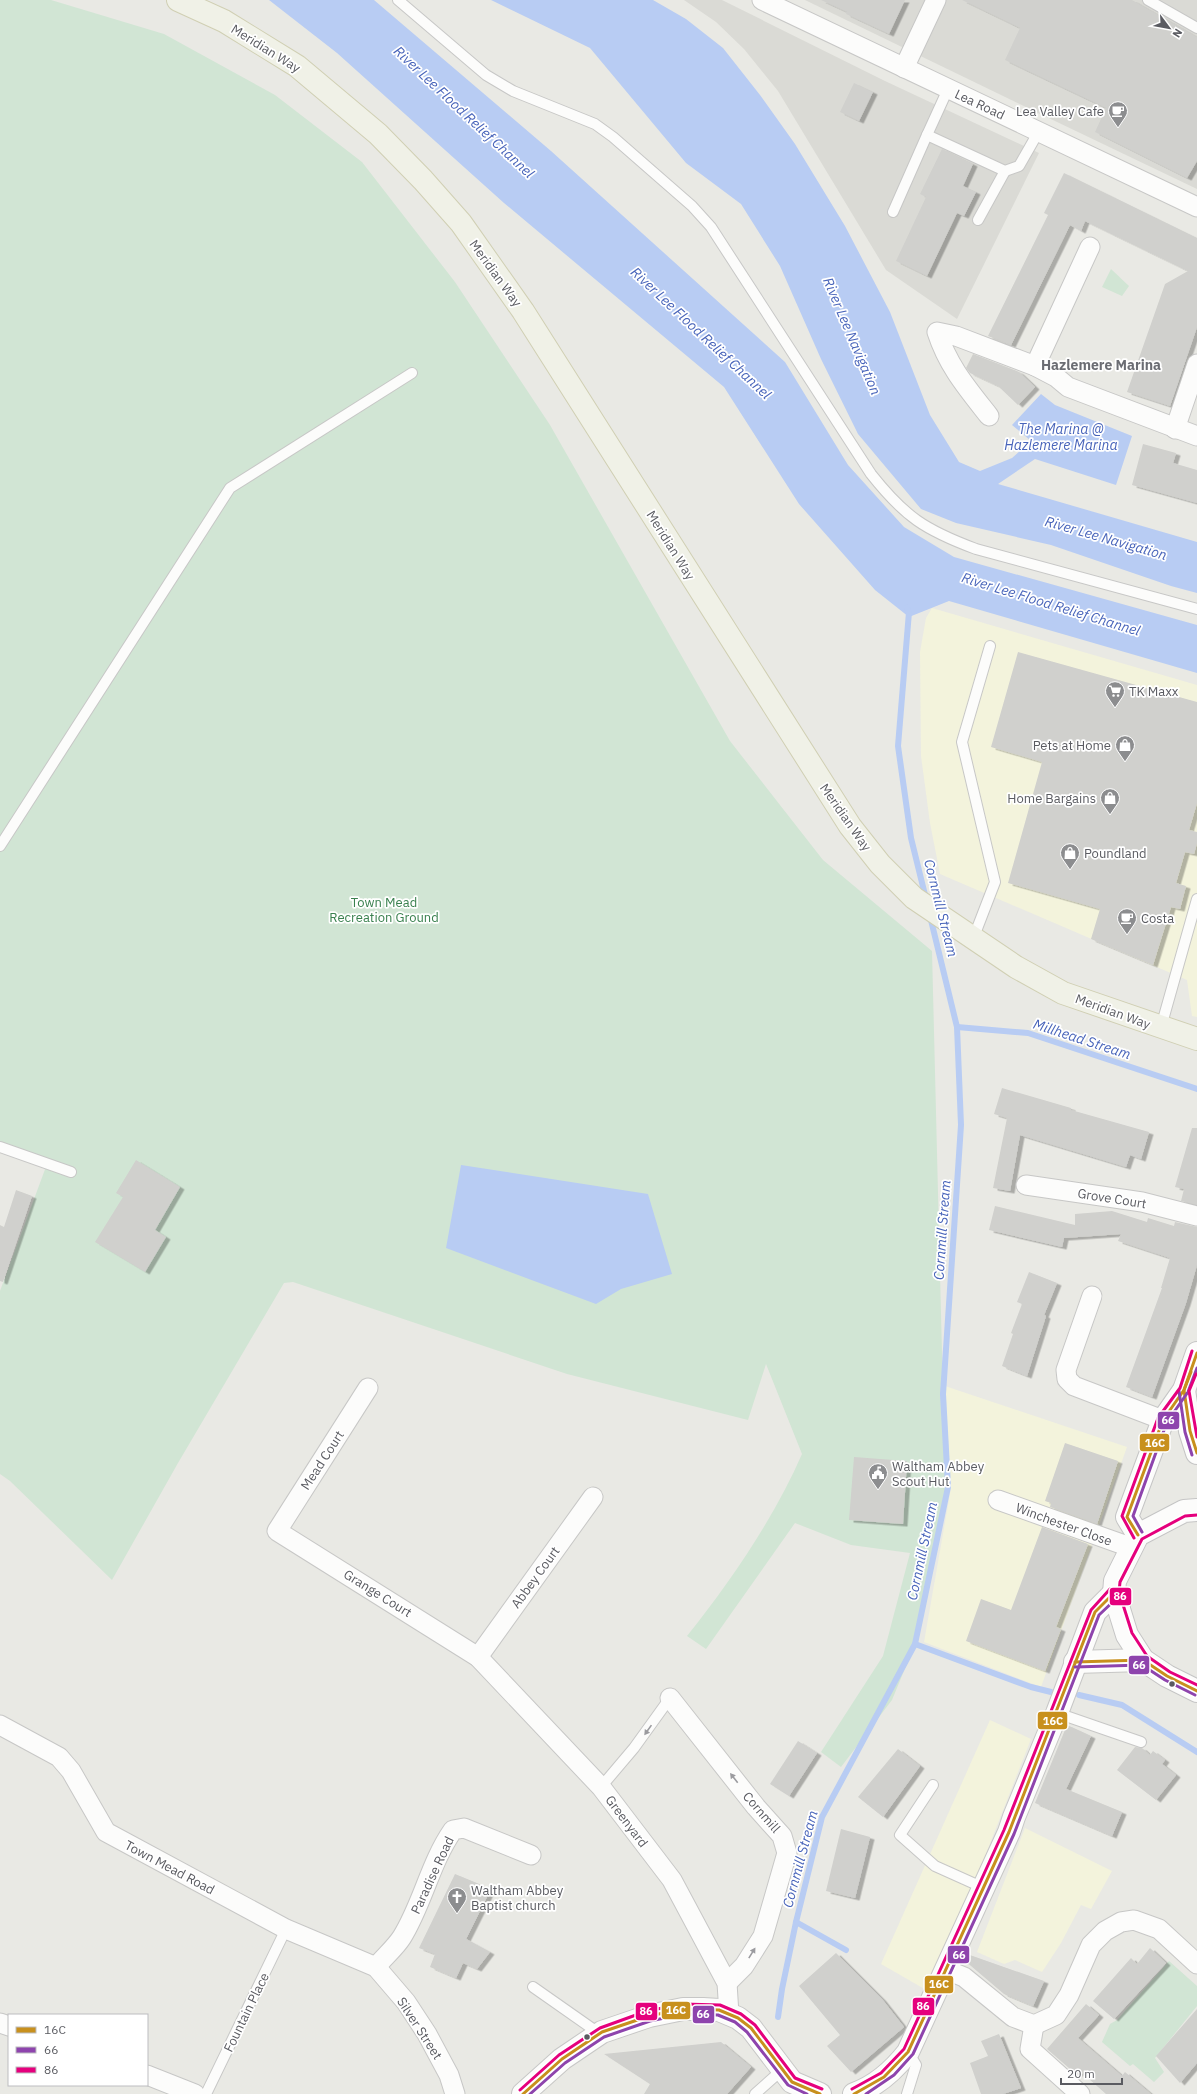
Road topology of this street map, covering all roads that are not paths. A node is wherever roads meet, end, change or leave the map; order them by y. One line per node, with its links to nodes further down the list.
1 (178, 0): 26 (main road, Meridian Way)
2 (398, 0): 22 (lane)
3 (762, 0): 7 (street, Lea Road)
4 (936, 0): 7 (street)
5 (1148, 0): 6 (lane)
6 (1197, 28)
7 (904, 68): 8 (street, Lea Road)
8 (948, 89): 9 (street, Lea Road); 10 (lane)
9 (1039, 131): 11 (lane); 12 (street, Lea Road)
10 (927, 135): 11 (lane); 13 (lane)
11 (1005, 171): 14 (lane)
12 (1197, 207)
13 (892, 212)
14 (978, 220)
15 (1090, 248): 17 (street)
16 (1197, 364): 20 (street)
17 (1035, 366): 19 (street); 20 (street)
18 (412, 373): 24 (lane)
19 (989, 416)
20 (1175, 429): 21 (street)
21 (1197, 436)
22 (1197, 609)
23 (990, 646): 26 (lane)
24 (0, 846)
25 (1197, 899): 27 (lane)
26 (973, 940): 27 (main road, Meridian Way)
27 (1161, 1028): 28 (main road, Meridian Way)
28 (1197, 1039)
29 (0, 1147): 30 (lane)
30 (71, 1172)
31 (1026, 1185): 32 (street, Grove Court)
32 (1197, 1216)
33 (1092, 1296): 37 (street)
34 (1197, 1353): 36 (street)
35 (368, 1388): 42 (street, Mead Court)
36 (1184, 1390): 37 (street); 38 (street)
37 (1163, 1420): 43 (street)
38 (1197, 1453)
39 (593, 1497): 45 (street, Abbey Court)
40 (998, 1500): 43 (street, Winchester Close)
41 (1197, 1510): 43 (street)
42 (277, 1531): 45 (street, Grange Court)
43 (1134, 1541): 44 (street)
44 (1114, 1593): 46 (street); 47 (street)
45 (478, 1657): 54 (street, Greenyard)
46 (1143, 1660): 47 (street); 48 (street)
47 (1075, 1662): 50 (street)
48 (1197, 1691)
49 (670, 1698): 54 (lane, one-way to 54); 61 (street, Cornmill, one-way to 49)
50 (1057, 1713): 52 (lane); 56 (street)
51 (0, 1725): 57 (street, Town Mead Road)
52 (1141, 1742)
53 (933, 1785): 56 (lane)
54 (602, 1787): 61 (street, Greenyard)
55 (531, 1856): 59 (street, Paradise Road)
56 (984, 1888): 60 (street)
57 (286, 1929): 59 (street, Town Mead Road); 70 (lane, Fountain Place)
58 (1197, 1964): 64 (street)
59 (376, 1967): 71 (street, Silver Street)
60 (947, 1970): 64 (street); 66 (street)
61 (727, 1983): 63 (street, Greenyard)
62 (533, 1987): 65 (lane)
63 (729, 2014): 65 (street); 67 (street)
64 (1034, 2025): 77 (street)
65 (600, 2034): 72 (street)
66 (908, 2052): 75 (street); 76 (lane)
67 (783, 2069): 73 (lane); 74 (street)
68 (148, 2075): 69 (street)
69 (195, 2094)
70 (206, 2094)
71 (455, 2094)
72 (523, 2094)
73 (755, 2094)
74 (820, 2094)
75 (854, 2094)
76 (907, 2094)
77 (1080, 2094)

